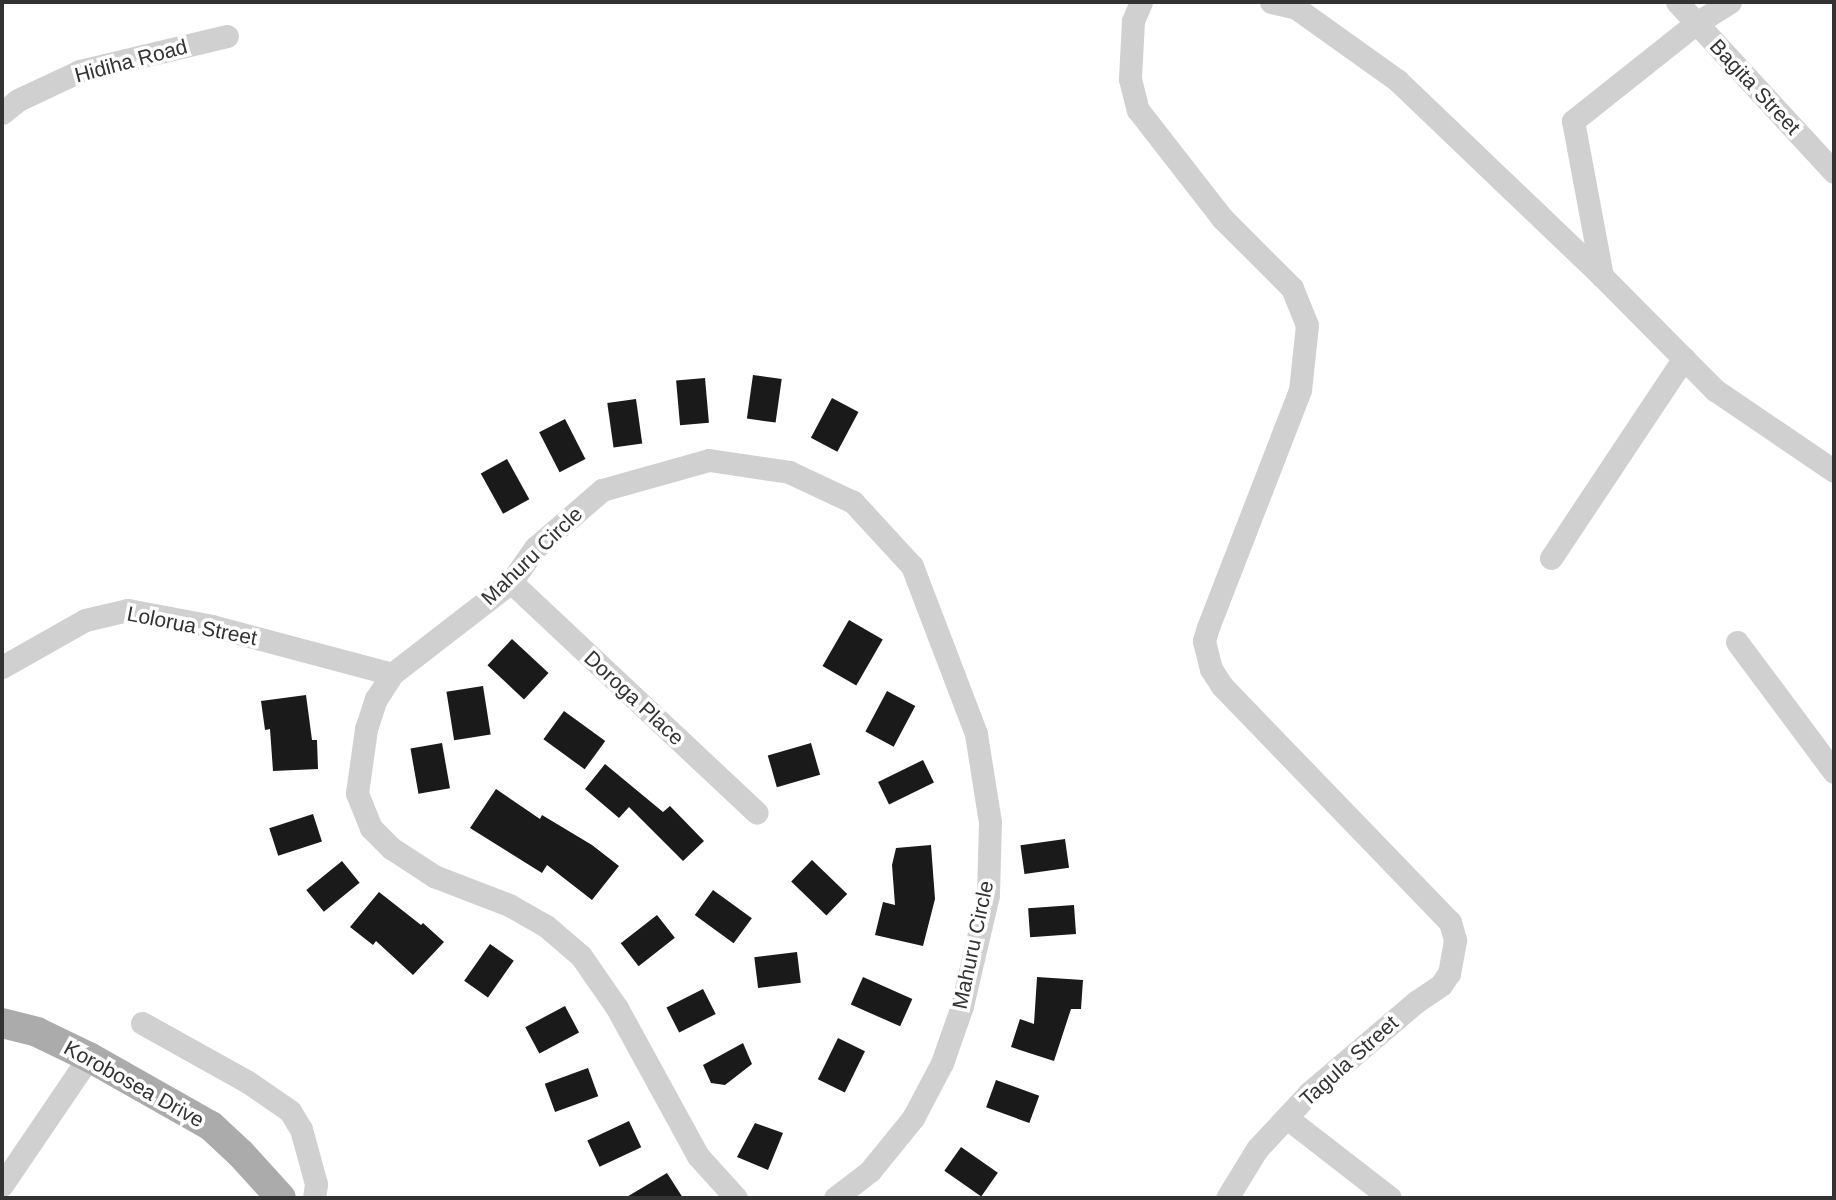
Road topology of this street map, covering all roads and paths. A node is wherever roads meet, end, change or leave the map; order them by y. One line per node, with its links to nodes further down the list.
1 (1141, 2): 22 (street, Tagula Street)
2 (1270, 2): 9 (street)
3 (1677, 2): 5 (street, Bagita Street)
4 (1730, 2): 5 (street)
5 (1695, 23): 8 (street, Bagita Street); 9 (street)
6 (227, 36): 7 (street, Hidiha Road)
7 (2, 113)
8 (1834, 172)
9 (1602, 276): 10 (street)
10 (1684, 358): 11 (street); 12 (street)
11 (1834, 471)
12 (1551, 558)
13 (510, 582): 16 (street, Mahuru Circle); 18 (street, Doroga Place); 27 (street, Mahuru Circle)
14 (1737, 642): 17 (street)
15 (2, 667): 16 (street, Lolorua Street)
16 (392, 674): 26 (street, Mahuru Circle)
17 (1834, 772)
18 (757, 813)
19 (2, 1023): 21 (main road, Korobosea Drive)
20 (142, 1023): 25 (street)
21 (89, 1057): 23 (street); 24 (main road, Korobosea Drive)
22 (1287, 1118): 28 (street, Tagula Street); 29 (street)
23 (2, 1185)
24 (281, 1198)
25 (314, 1198)
26 (736, 1198)
27 (835, 1198)
28 (1227, 1198)
29 (1390, 1198)

